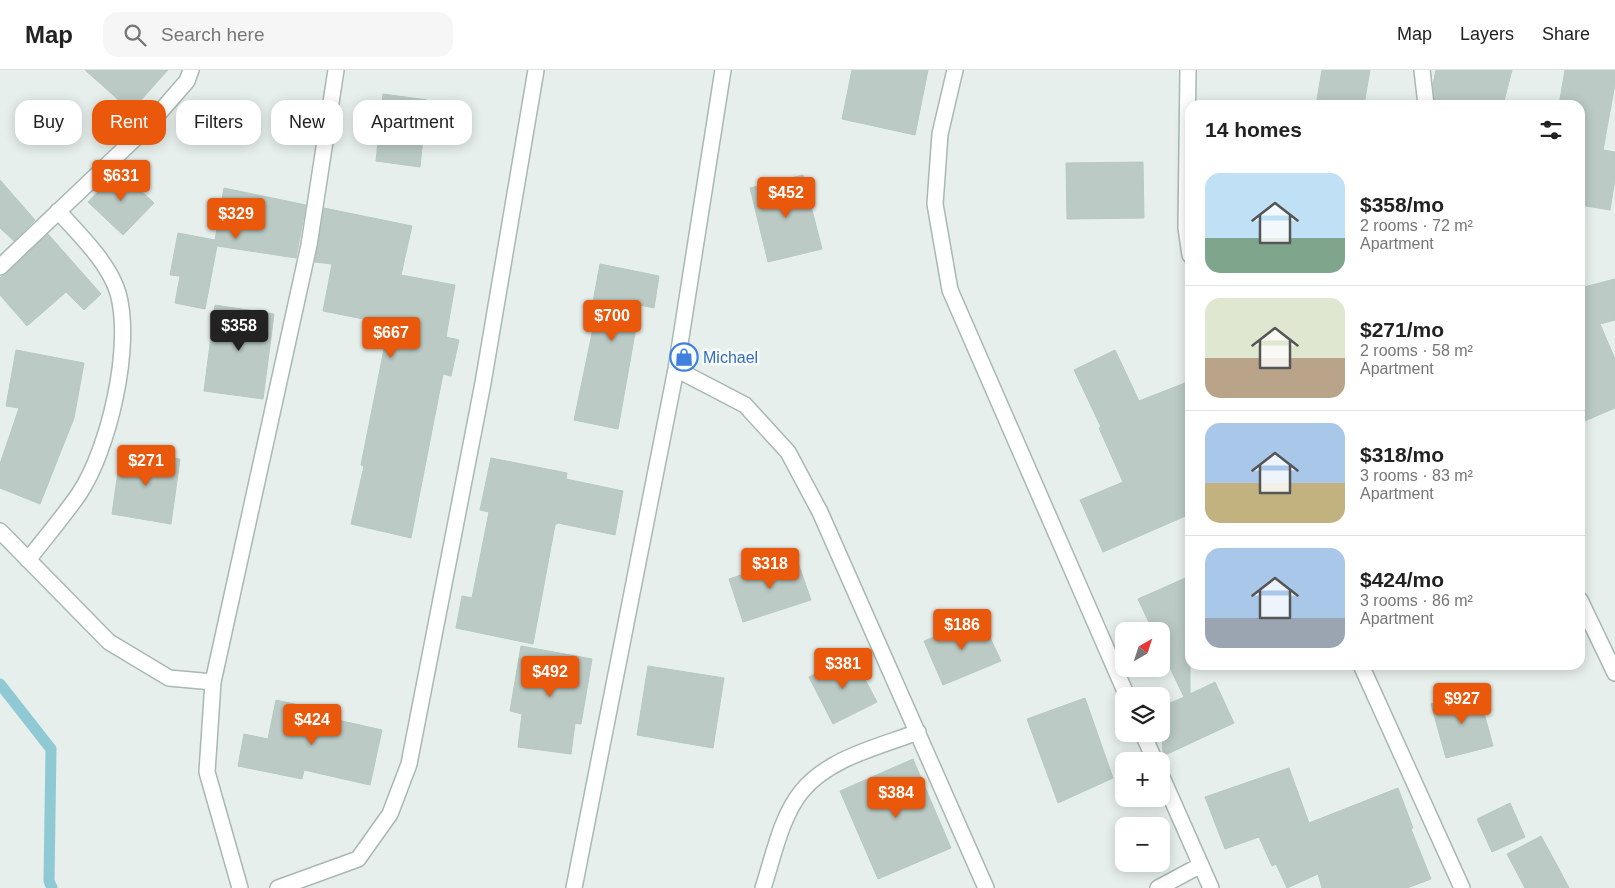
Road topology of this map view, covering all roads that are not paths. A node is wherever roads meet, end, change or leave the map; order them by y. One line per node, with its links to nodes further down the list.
1 (191, 70): 10 (street)
2 (336, 70): 18 (street)
3 (536, 70): 24 (street)
4 (723, 70): 12 (street)
5 (955, 70): 19 (street)
6 (1188, 70): 8 (street)
7 (1422, 70): 9 (street)
8 (1188, 100)
9 (1425, 100)
10 (58, 212): 11 (street); 14 (street)
11 (0, 267)
12 (676, 369): 20 (street); 25 (street)
13 (0, 531): 14 (street)
14 (28, 560): 18 (street)
15 (1585, 610): 17 (street)
16 (1363, 670): 30 (street)
17 (1615, 673)
18 (213, 682): 23 (street)
19 (1123, 687)
20 (918, 732): 26 (street); 27 (street)
21 (1170, 795): 22 (street)
22 (1201, 866): 28 (street); 29 (street)
23 (240, 888)
24 (278, 888)
25 (574, 888)
26 (763, 888)
27 (986, 888)
28 (1158, 888)
29 (1211, 888)
30 (1462, 888)

